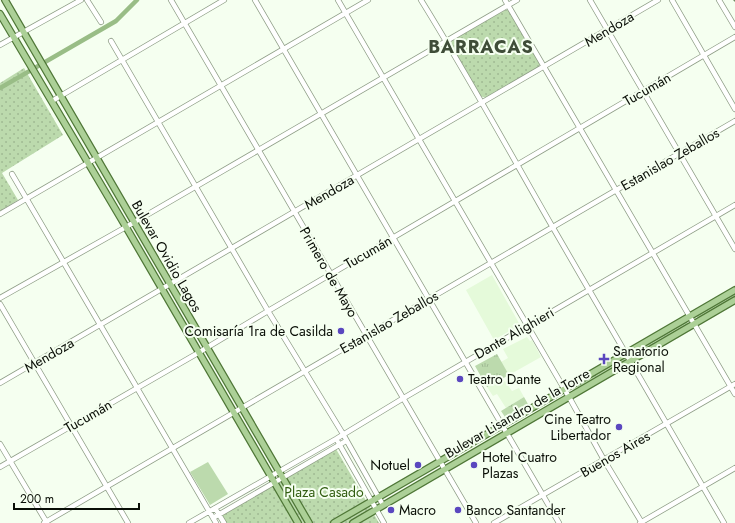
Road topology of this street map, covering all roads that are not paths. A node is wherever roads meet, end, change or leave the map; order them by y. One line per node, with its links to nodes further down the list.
1 (5, 0): 23 (main road, Bulevar Ovidio Lagos)
2 (81, 0): 23 (street)
3 (87, 0): 19 (street)
4 (171, 0): 20 (street, Primero de Mayo)
5 (224, 0): 20 (street)
6 (255, 0): 29 (street)
7 (338, 0): 17 (street)
8 (368, 0): 17 (street)
9 (421, 0): 27 (street)
10 (505, 0): 16 (street)
11 (517, 0): 16 (street)
12 (590, 0): 22 (street)
13 (658, 0): 22 (street, Mendoza)
14 (672, 0): 30 (street)
15 (720, 0): 21 (street)
16 (508, 5): 27 (street); 32 (street)
17 (345, 13): 29 (street); 33 (street)
18 (0, 14): 24 (main road, Bulevar Ovidio Lagos)
19 (100, 22)
20 (184, 23): 31 (street); 34 (street, Primero de Mayo)
21 (735, 27)
22 (607, 30): 32 (street, Mendoza); 35 (street)
23 (23, 32): 24 (street); 36 (main road, Bulevar Ovidio Lagos)
24 (14, 37): 28 (street); 37 (main road, Bulevar Ovidio Lagos)
25 (735, 37): 30 (street, Tucumán)
26 (111, 41): 31 (street)
27 (446, 41): 33 (street); 38 (street)
28 (0, 45)
29 (283, 49): 34 (street); 40 (street)
30 (704, 56): 35 (street, Tucumán); 39 (street)
31 (122, 60): 36 (street); 42 (street)
32 (545, 67): 38 (street, Mendoza); 43 (street)
33 (382, 77): 40 (street); 44 (street)
34 (221, 86): 42 (street); 45 (street, Primero de Mayo)
35 (642, 92): 43 (street, Tucumán); 46 (street)
36 (60, 96): 37 (street); 47 (main road, Bulevar Ovidio Lagos)
37 (52, 101): 48 (main road, Bulevar Ovidio Lagos)
38 (482, 104): 44 (street, Mendoza); 49 (street)
39 (735, 109)
40 (320, 113): 45 (street); 51 (street)
41 (735, 121): 46 (street, Estanislao Zeballos)
42 (158, 122): 47 (street); 52 (street)
43 (579, 128): 49 (street, Tucumán); 53 (street)
44 (419, 140): 51 (street, Mendoza); 55 (street)
45 (258, 150): 52 (street); 57 (street, Primero de Mayo)
46 (680, 154): 53 (street, Estanislao Zeballos); 59 (street)
47 (96, 158): 48 (street); 60 (main road, Bulevar Ovidio Lagos)
48 (88, 162): 54 (street); 61 (main road, Bulevar Ovidio Lagos)
49 (517, 164): 55 (street, Tucumán); 62 (street)
50 (12, 174): 54 (street)
51 (357, 176): 57 (street, Mendoza); 63 (street)
52 (196, 186): 60 (street); 64 (street)
53 (616, 190): 62 (street, Estanislao Zeballos); 66 (street)
54 (27, 199): 58 (street); 67 (street)
55 (454, 202): 63 (street, Tucumán); 68 (street)
56 (735, 205): 59 (street, Dante Alighieri)
57 (294, 212): 64 (street, Mendoza); 69 (street, Primero de Mayo)
58 (0, 214)
59 (715, 216): 65 (street); 66 (street, Dante Alighieri)
60 (134, 222): 61 (street); 70 (main road, Bulevar Ovidio Lagos)
61 (126, 227): 67 (street); 71 (main road, Bulevar Ovidio Lagos)
62 (552, 227): 68 (street, Estanislao Zeballos); 72 (street)
63 (392, 238): 69 (street, Tucumán); 75 (street)
64 (232, 248): 70 (street, Mendoza); 78 (street)
65 (735, 249)
66 (652, 253): 72 (street, Dante Alighieri); 79 (street)
67 (63, 261): 74 (street); 81 (street)
68 (490, 263): 75 (street, Estanislao Zeballos); 82 (street)
69 (330, 274): 78 (street, Tucumán); 83 (street, Primero de Mayo)
70 (170, 284): 71 (street, Mendoza); 84 (main road, Bulevar Ovidio Lagos)
71 (162, 289): 81 (street, Mendoza); 85 (main road, Bulevar Ovidio Lagos)
72 (589, 290): 82 (street, Dante Alighieri); 86 (street)
73 (735, 290): 79 (main road, Bulevar Lisandro de la Torre)
74 (0, 298)
75 (428, 299): 83 (street, Estanislao Zeballos); 88 (street)
76 (735, 300): 80 (main road, Bulevar Lisandro de la Torre)
77 (0, 304): 89 (street)
78 (268, 311): 84 (street, Tucumán); 90 (street)
79 (690, 316): 80 (street); 86 (main road, Bulevar Lisandro de la Torre)
80 (694, 324): 87 (main road, Bulevar Lisandro de la Torre); 92 (street)
81 (101, 325): 89 (street, Mendoza); 93 (street)
82 (527, 326): 88 (street, Dante Alighieri); 94 (street)
83 (366, 335): 90 (street, Estanislao Zeballos); 97 (street, Primero de Mayo)
84 (206, 348): 85 (street, Tucumán); 98 (main road, Bulevar Ovidio Lagos)
85 (198, 353): 93 (street, Tucumán); 99 (main road, Bulevar Ovidio Lagos)
86 (626, 353): 87 (street); 94 (main road, Bulevar Lisandro de la Torre)
87 (631, 361): 96 (main road, Bulevar Lisandro de la Torre); 100 (street)
88 (465, 362): 97 (street, Dante Alighieri); 102 (street)
89 (35, 363): 91 (street, Mendoza); 101 (street)
90 (304, 372): 98 (street, Estanislao Zeballos); 104 (street)
91 (0, 383)
92 (733, 385): 95 (street); 100 (street, Buenos Aires)
93 (136, 388): 101 (street, Tucumán); 109 (street)
94 (564, 389): 96 (street); 102 (main road, Bulevar Lisandro de la Torre)
95 (735, 394)
96 (569, 397): 103 (main road, Bulevar Lisandro de la Torre); 110 (street)
97 (402, 398): 104 (street, Dante Alighieri); 112 (street, Primero de Mayo)
98 (242, 408): 99 (street, Estanislao Zeballos); 116 (main road, Bulevar Ovidio Lagos)
99 (234, 413): 109 (street, Estanislao Zeballos); 117 (main road, Bulevar Ovidio Lagos)
100 (666, 424): 110 (street, Buenos Aires); 121 (street)
101 (71, 425): 111 (street, Tucumán); 120 (street)
102 (502, 425): 103 (street); 112 (main road, Bulevar Lisandro de la Torre)
103 (507, 433): 115 (main road, Bulevar Lisandro de la Torre); 122 (street)
104 (343, 434): 105 (street, Dante Alighieri); 106 (street)
105 (336, 439): 108 (street); 116 (street, Dante Alighieri)
106 (346, 441): 108 (street); 123 (street)
107 (0, 444): 111 (street)
108 (339, 445): 118 (street); 124 (street)
109 (172, 449): 120 (street, Estanislao Zeballos); 128 (street)
110 (604, 460): 122 (street, Buenos Aires); 144 (street)
111 (10, 461): 113 (street, Tucumán); 131 (street)
112 (440, 462): 115 (street, Primero de Mayo); 123 (main road, Bulevar Lisandro de la Torre)
113 (0, 467)
114 (735, 468): 121 (street)
115 (444, 469): 125 (main road, Bulevar Lisandro de la Torre); 141 (street, Primero de Mayo)
116 (279, 472): 117 (street, Dante Alighieri); 118 (main road, Bulevar Ovidio Lagos)
117 (271, 476): 119 (main road, Bulevar Ovidio Lagos); 126 (street, Dante Alighieri)
118 (283, 478): 119 (street); 137 (main road, Bulevar Ovidio Lagos)
119 (275, 482): 129 (street); 136 (main road, Bulevar Ovidio Lagos)
120 (107, 486): 131 (street, Estanislao Zeballos); 132 (street)
121 (703, 487): 144 (street); 145 (street)
122 (543, 495): 142 (street, Buenos Aires); 143 (street)
123 (378, 497): 124 (main road, Bulevar Lisandro de la Torre); 125 (street)
124 (372, 501): 127 (street); 138 (main road, Bulevar Lisandro de la Torre)
125 (383, 505): 127 (main road, Bulevar Lisandro de la Torre)
126 (215, 508): 128 (street, Dante Alighieri); 129 (street)
127 (376, 509): 139 (main road, Bulevar Lisandro de la Torre); 140 (street)
128 (209, 512): 130 (street); 133 (street, Dante Alighieri)
129 (220, 514): 130 (street); 135 (street)
130 (213, 518): 134 (street)
131 (46, 523)
132 (128, 523)
133 (189, 523)
134 (216, 523)
135 (224, 523)
136 (298, 523)
137 (309, 523)
138 (334, 523)
139 (353, 523)
140 (384, 523)
141 (476, 523)
142 (494, 523)
143 (559, 523)
144 (641, 523)
145 (724, 523)

